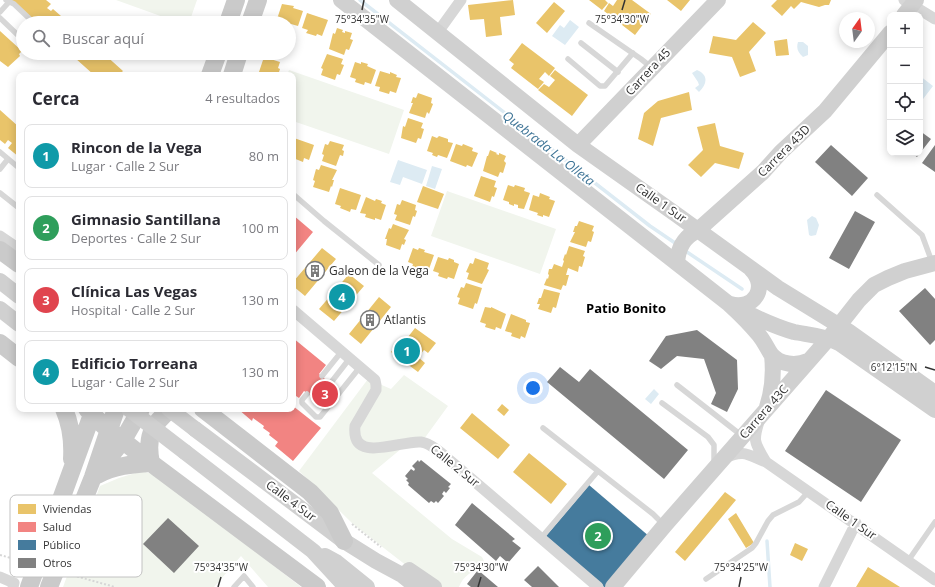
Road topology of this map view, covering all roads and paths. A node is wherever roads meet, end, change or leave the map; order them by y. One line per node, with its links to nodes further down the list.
1 (236, 0): 11 (main road)
2 (258, 0): 12 (main road)
3 (341, 0): 42 (street, Calle 1 Sur)
4 (397, 0): 16 (street, Calle 1 Sur)
5 (461, 0): 16 (street)
6 (718, 0): 24 (street, Carrera 45)
7 (8, 1): 9 (lane); 10 (lane)
8 (909, 5): 14 (street)
9 (0, 12)
10 (27, 16)
11 (230, 16)
12 (252, 16)
13 (0, 18): 17 (lane)
14 (935, 19)
15 (589, 23): 20 (lane)
16 (438, 32): 28 (street, Calle 1 Sur)
17 (16, 33)
18 (887, 36): 37 (street, Carrera 43D)
19 (581, 42): 27 (lane)
20 (634, 53): 24 (lane); 27 (lane)
21 (568, 58): 27 (lane)
22 (215, 60): 25 (main road)
23 (237, 60): 26 (main road)
24 (652, 69): 28 (street, Carrera 45)
25 (211, 72)
26 (233, 72)
27 (618, 72)
28 (578, 146): 37 (street, Calle 1 Sur)
29 (0, 153): 30 (lane)
30 (8, 159): 31 (lane); 32 (lane)
31 (16, 166)
32 (0, 169)
33 (0, 193): 36 (lane)
34 (877, 195): 43 (lane)
35 (296, 197): 44 (lane)
36 (16, 206)
37 (698, 230): 42 (street, Carrera 43D); 45 (street, Calle 1 Sur)
38 (3, 243): 39 (street); 40 (street); 41 (main road, bridge)
39 (16, 248)
40 (0, 254)
41 (16, 260)
42 (677, 263): 48 (street, Calle 1 Sur)
43 (934, 263): 52 (street, Carrera 43C)
44 (379, 265)
45 (750, 268): 48 (street); 52 (street, Calle 1 Sur)
46 (0, 281): 47 (street)
47 (16, 294)
48 (729, 304): 52 (street, Calle 1 Sur); 55 (street, Calle 1 Sur)
49 (0, 309): 51 (street)
50 (296, 313): 54 (street, Calle 2 Sur)
51 (16, 322)
52 (834, 332): 57 (street, Carrera 43C); 61 (street, Calle 1 Sur); 65 (street, Calle 1 Sur)
53 (0, 343): 56 (main road)
54 (346, 355): 58 (street, Calle 2 Sur); 59 (lane); 63 (lane)
55 (772, 355): 57 (street); 75 (street, Calle 1 Sur)
56 (16, 356)
57 (808, 361): 75 (street, Carrera 43C)
58 (360, 366): 62 (lane); 92 (street, Calle 2 Sur)
59 (322, 376)
60 (678, 385): 78 (lane)
61 (935, 392)
62 (307, 394)
63 (319, 398)
64 (662, 404): 82 (lane)
65 (935, 410)
66 (65, 412): 83 (main road)
67 (90, 412): 83 (main road)
68 (91, 412): 77 (main road)
69 (115, 412): 77 (main road)
70 (133, 412): 94 (street, bridge)
71 (139, 412): 79 (main road)
72 (167, 412): 81 (main road)
73 (174, 412): 93 (street, Calle 4 Sur, bridge)
74 (207, 412): 93 (main road)
75 (763, 413): 78 (street, Carrera 43C); 80 (street, Calle 1 Sur)
76 (543, 428): 84 (lane)
77 (109, 429): 79 (main road); 85 (main road)
78 (743, 436): 82 (street, Carrera 43C)
79 (123, 440): 81 (main road); 85 (main road)
80 (766, 462): 82 (street, Calle 1 Sur); 86 (street, Calle 1 Sur)
81 (151, 463): 85 (main road); 111 (main road)
82 (718, 464): 91 (street, Carrera 43C)
83 (72, 468): 87 (main road)
84 (598, 471): 91 (lane); 92 (lane)
85 (92, 477): 88 (main road)
86 (809, 491): 90 (street, Calle 1 Sur); 103 (lane)
87 (62, 495)
88 (85, 495)
89 (935, 522): 98 (lane)
90 (856, 523): 98 (street, Calle 1 Sur); 118 (street)
91 (665, 525): 117 (street, Carrera 43C)
92 (541, 538): 116 (street, Calle 2 Sur)
93 (344, 541): 97 (street, Calle 4 Sur)
94 (313, 551): 112 (street); 113 (street)
95 (0, 555): 96 (path, bridge)
96 (10, 558)
97 (376, 561): 114 (street, Calle 4 Sur); 115 (street)
98 (908, 561): 104 (street, Calle 1 Sur)
99 (0, 577): 105 (street)
100 (33, 577): 106 (main road)
101 (53, 577): 107 (main road)
102 (80, 577): 108 (path, bridge)
103 (706, 579)
104 (935, 580)
105 (13, 587)
106 (29, 587)
107 (49, 587)
108 (116, 587)
109 (234, 587): 110 (lane)
110 (253, 587)
111 (317, 587)
112 (346, 587)
113 (367, 587)
114 (417, 587)
115 (434, 587)
116 (598, 587)
117 (613, 587)
118 (824, 587)

